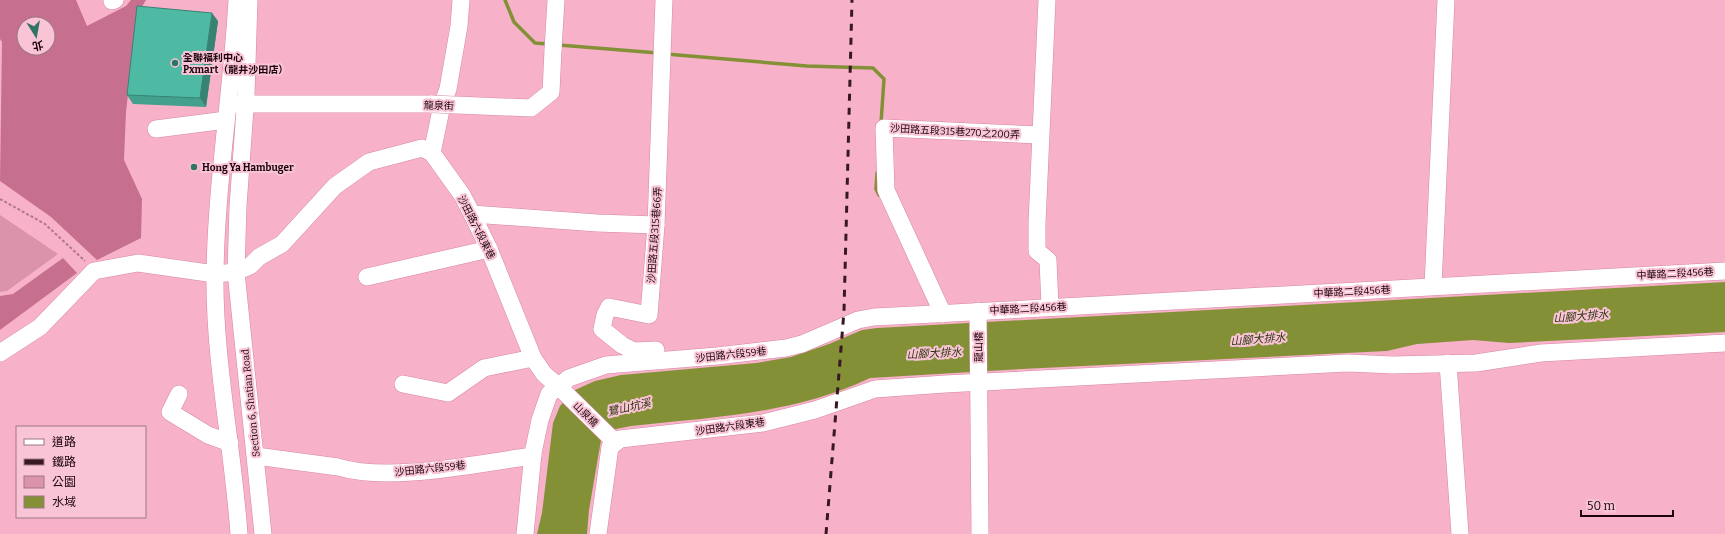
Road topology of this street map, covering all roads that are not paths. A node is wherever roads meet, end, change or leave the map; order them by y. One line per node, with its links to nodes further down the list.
1 (237, 0): 9 (street)
2 (249, 0): 8 (street, Section 6, Shatian Road)
3 (460, 0): 12 (street)
4 (556, 0): 8 (street, 龍泉街, bridge)
5 (664, 0): 14 (street, 沙田路五段315巷66弄)
6 (1047, 0): 11 (street)
7 (1446, 0): 20 (street)
8 (246, 104): 9 (street, 龍泉街); 17 (street, Section 6, Shatian Road)
9 (227, 112): 10 (street, 龍泉街); 18 (street)
10 (156, 129)
11 (1040, 135): 21 (street); 23 (street, 沙田路五段315巷270之200弄)
12 (432, 153): 13 (street, 沙田路六段東巷); 17 (street)
13 (472, 214): 14 (street); 15 (street, 沙田路六段東巷)
14 (656, 225): 27 (street, 沙田路五段315巷66弄)
15 (489, 249): 19 (street); 26 (street, 沙田路六段東巷)
16 (1725, 271): 20 (street, 中華路二段456巷)
17 (236, 272): 18 (street); 35 (street, Section 6, Shatian Road)
18 (215, 274): 25 (street); 34 (street)
19 (367, 278)
20 (1433, 286): 21 (street, 中華路二段456巷)
21 (1050, 307): 22 (street, 中華路二段456巷)
22 (978, 311): 23 (street, 沙田路六段59巷); 29 (street, 龍山橋)
23 (943, 314): 27 (street, 沙田路六段59巷)
24 (1725, 343): 28 (street, 沙田路六段東巷)
25 (0, 354)
26 (533, 358): 30 (street); 31 (street, 沙田路六段東巷)
27 (682, 359): 31 (street, 沙田路六段59巷)
28 (1448, 364): 29 (street, 沙田路六段東巷); 42 (street)
29 (978, 383): 33 (street, 沙田路六段東巷); 41 (street, 龍山橋)
30 (403, 384)
31 (558, 386): 33 (street, 山泉橋); 36 (street, 沙田路六段59巷)
32 (179, 394): 34 (street)
33 (615, 442): 40 (street)
34 (230, 443): 37 (street)
35 (256, 456): 36 (street, 沙田路六段59巷); 38 (street, Section 6, Shatian Road)
36 (533, 456): 39 (street, 沙田路六段59巷)
37 (238, 534)
38 (263, 534)
39 (525, 534)
40 (598, 534)
41 (980, 534)
42 (1460, 534)

